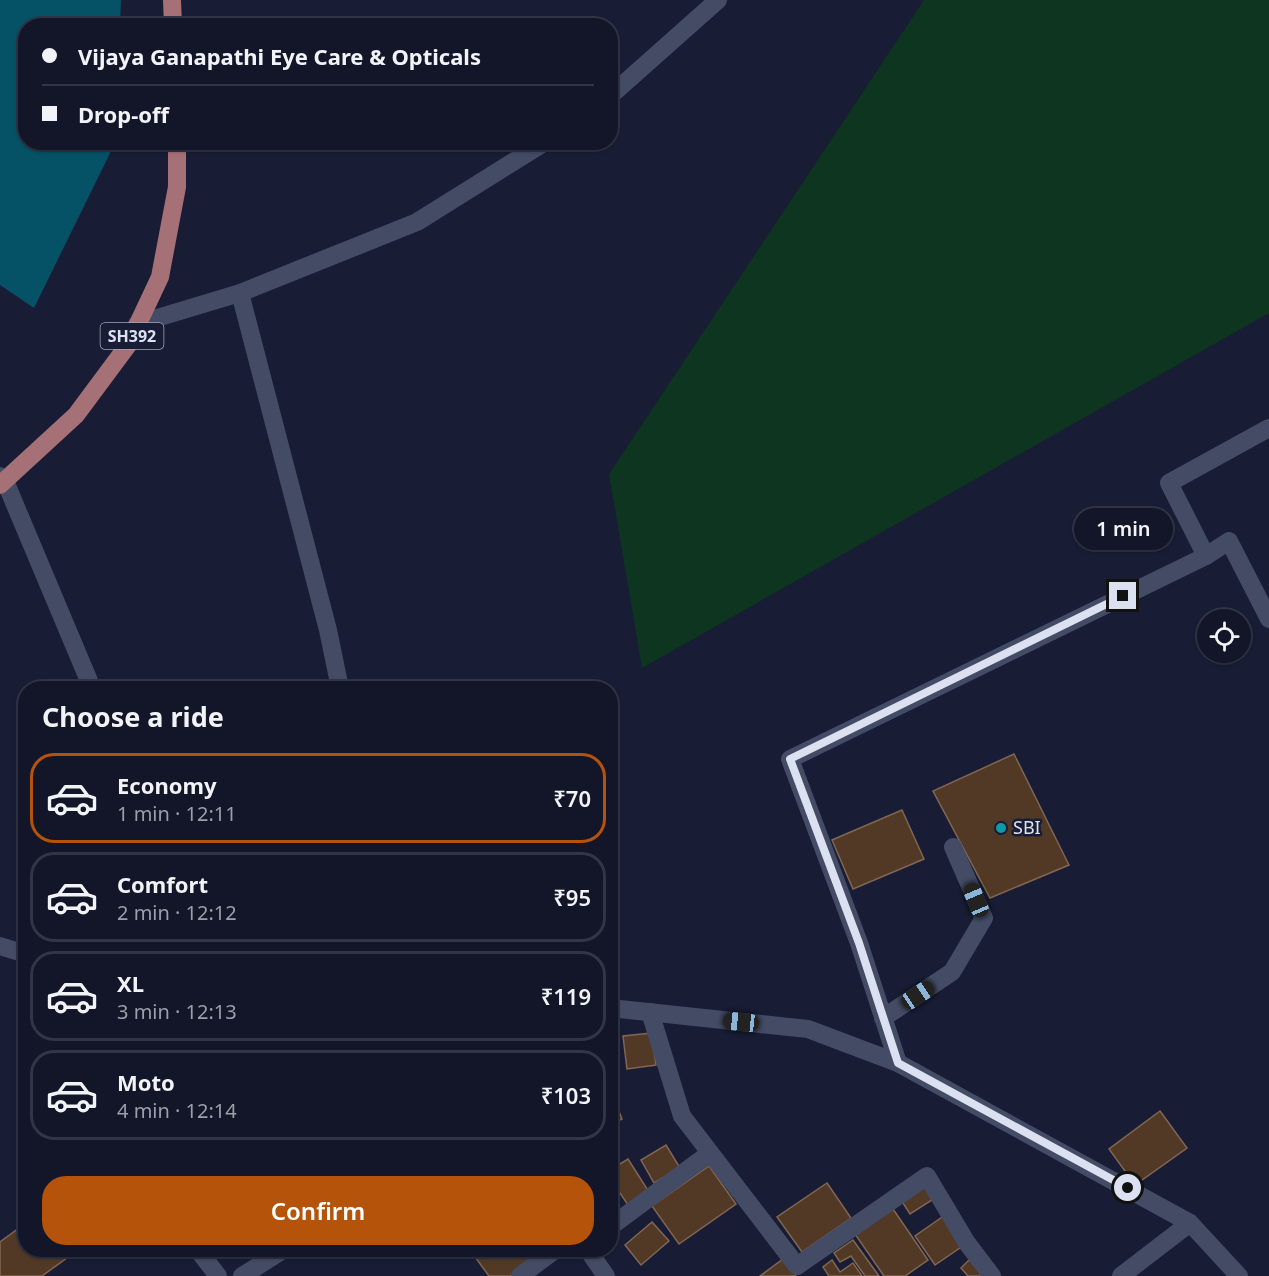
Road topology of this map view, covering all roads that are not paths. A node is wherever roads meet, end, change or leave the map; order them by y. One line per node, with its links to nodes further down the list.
1 (172, 0): 3 (main road)
2 (718, 0): 4 (street)
3 (173, 18)
4 (618, 89)
5 (177, 150): 8 (main road, SH392)
6 (533, 150): 7 (street)
7 (240, 293): 8 (street); 14 (street)
8 (138, 324): 10 (main road, SH392)
9 (1269, 428): 11 (street)
10 (2, 481): 13 (street)
11 (1206, 556): 12 (street); 20 (street)
12 (1269, 619)
13 (89, 681)
14 (338, 681)
15 (953, 847): 20 (street)
16 (0, 946): 17 (street)
17 (18, 952)
18 (618, 1009): 19 (street)
19 (650, 1012): 21 (street); 22 (street)
20 (883, 1018): 21 (street)
21 (898, 1063): 24 (street)
22 (710, 1153): 23 (street); 33 (street)
23 (618, 1221)
24 (1190, 1223): 34 (street); 35 (street)
25 (203, 1257): 29 (street)
26 (272, 1257): 30 (street)
27 (546, 1257): 31 (street)
28 (593, 1257): 32 (street)
29 (218, 1276)
30 (243, 1276)
31 (520, 1276)
32 (606, 1276)
33 (992, 1276)
34 (1121, 1276)
35 (1239, 1276)

